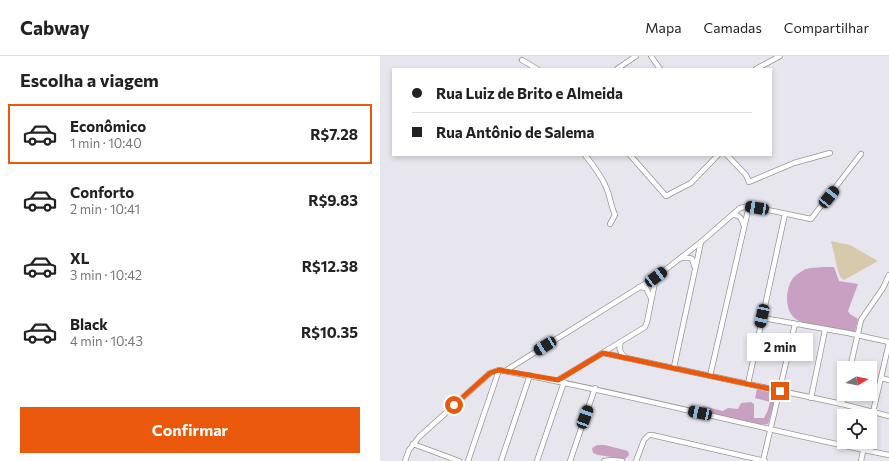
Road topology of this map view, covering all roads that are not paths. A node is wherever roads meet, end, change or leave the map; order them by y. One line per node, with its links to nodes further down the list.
1 (636, 56): 6 (street)
2 (650, 56): 7 (street)
3 (780, 56): 8 (street)
4 (522, 60): 5 (street)
5 (535, 68)
6 (619, 68)
7 (659, 68)
8 (758, 68)
9 (830, 153): 14 (street)
10 (862, 154): 16 (street)
11 (586, 156): 18 (street)
12 (631, 156): 13 (street)
13 (717, 156)
14 (727, 156)
15 (749, 206): 16 (street); 17 (street); 19 (street)
16 (785, 214): 27 (street)
17 (733, 215): 19 (street); 20 (street)
18 (610, 224)
19 (744, 226): 40 (street)
20 (701, 242): 21 (street); 22 (street)
21 (680, 259): 22 (street); 24 (street)
22 (695, 269): 36 (street)
23 (889, 275): 30 (street)
24 (656, 277): 25 (street); 26 (street)
25 (639, 287): 26 (street); 38 (street)
26 (651, 300): 31 (street)
27 (762, 316): 28 (street); 45 (street)
28 (795, 324): 29 (street); 47 (street)
29 (825, 330): 30 (street); 48 (street)
30 (858, 336): 32 (street); 35 (street)
31 (622, 341): 33 (street); 34 (street)
32 (889, 343): 41 (street)
33 (603, 353): 34 (street); 42 (street)
34 (626, 358): 36 (street)
35 (852, 361)
36 (674, 367): 40 (street)
37 (499, 370): 38 (street); 56 (street); 61 (street)
38 (505, 371): 39 (street)
39 (530, 375): 42 (street); 62 (street)
40 (710, 376): 45 (street)
41 (881, 378): 43 (street); 52 (street)
42 (558, 380): 44 (street)
43 (889, 380)
44 (564, 382): 46 (street); 63 (street)
45 (748, 384): 47 (street)
46 (595, 388): 55 (street); 64 (street)
47 (780, 391): 48 (street); 55 (street)
48 (811, 398): 50 (street)
49 (843, 401): 50 (street)
50 (842, 404): 51 (street)
51 (859, 409)
52 (874, 409)
53 (877, 414): 54 (street)
54 (889, 416)
55 (771, 429): 57 (street); 68 (street)
56 (413, 444): 59 (street); 60 (street)
57 (863, 450): 58 (street); 69 (street)
58 (889, 455)
59 (405, 461)
60 (459, 461)
61 (468, 461)
62 (501, 461)
63 (537, 461)
64 (570, 461)
65 (604, 461): 66 (street)
66 (622, 461)
67 (636, 461): 68 (street)
68 (763, 461)
69 (861, 461)

